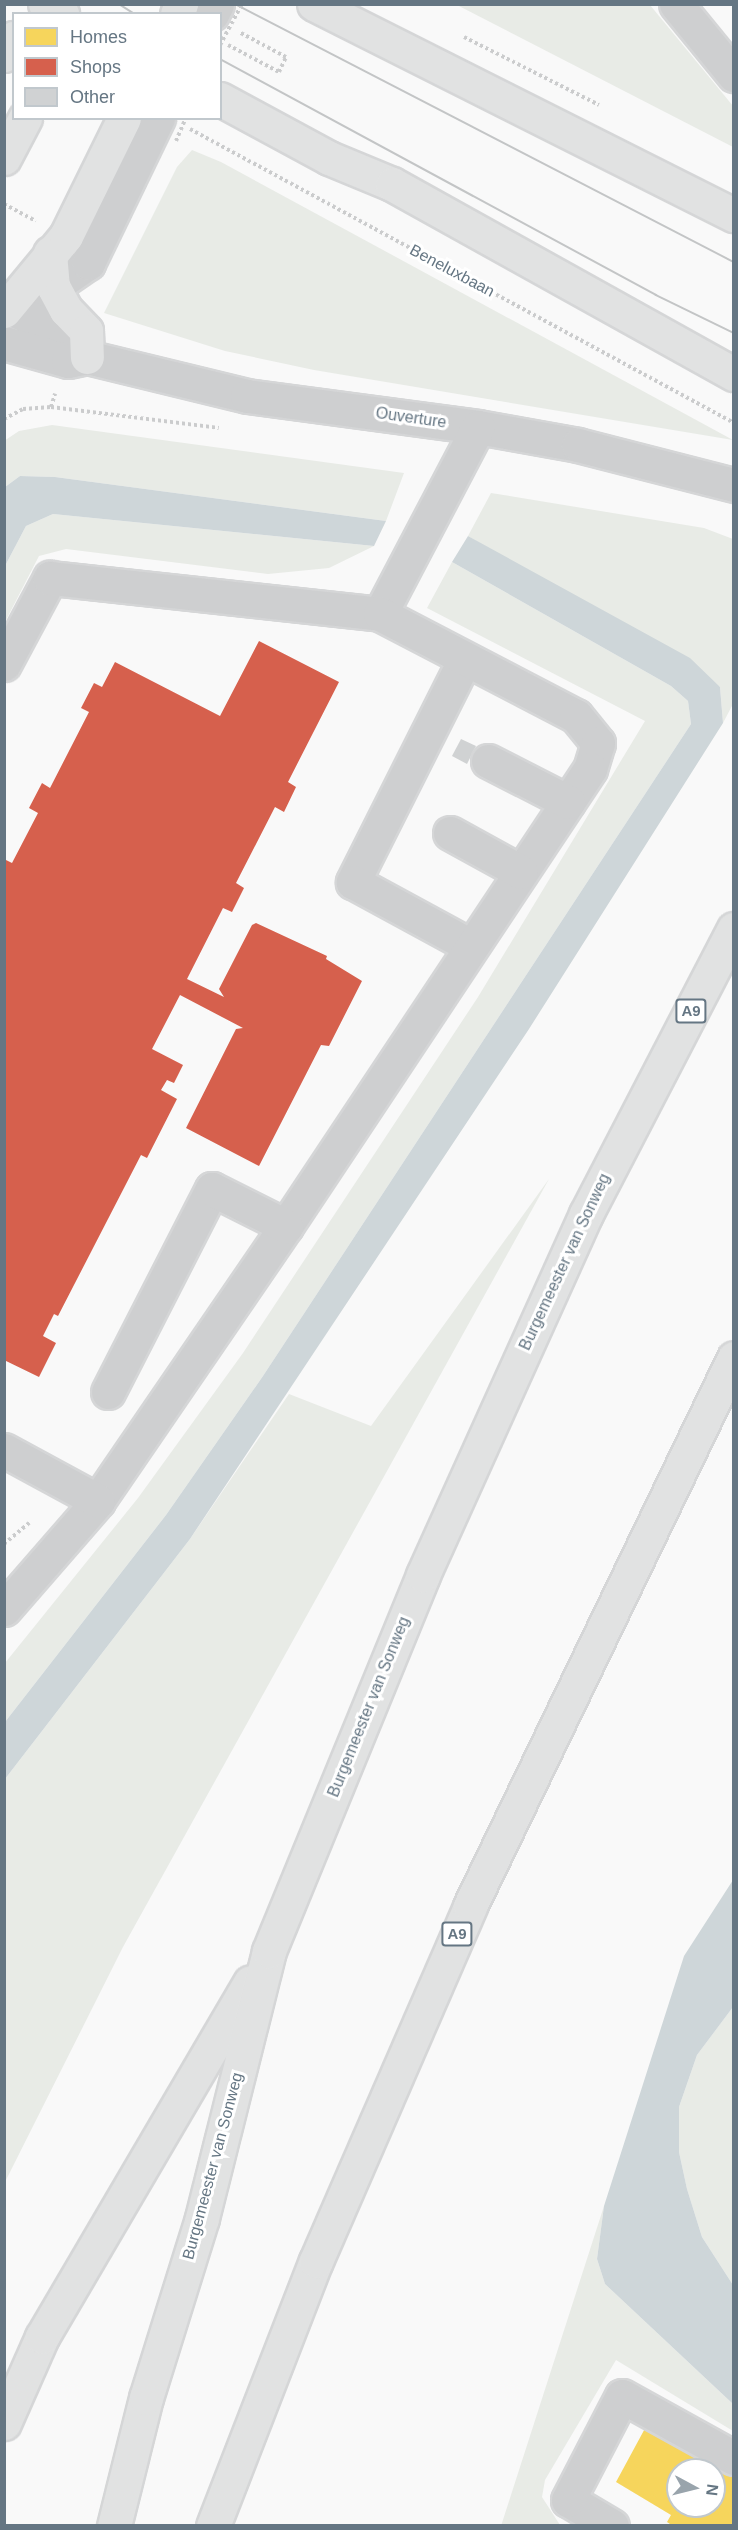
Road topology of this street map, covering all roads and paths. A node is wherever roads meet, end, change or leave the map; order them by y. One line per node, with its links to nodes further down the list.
1 (45, 4): 5 (main road)
2 (242, 4): 6 (path, bridge)
3 (314, 4): 15 (main road)
4 (676, 4): 9 (street)
5 (59, 12)
6 (222, 26)
7 (222, 27): 8 (path)
8 (222, 28)
9 (734, 75)
10 (222, 100): 21 (main road)
11 (24, 120): 14 (main road)
12 (179, 120): 13 (path, bridge)
13 (158, 126): 16 (main road); 17 (street); 22 (path, Beneluxbaan)
14 (4, 158)
15 (734, 215)
16 (50, 254): 17 (main road); 18 (main road)
17 (53, 286): 18 (street); 20 (main road)
18 (6, 308): 20 (street)
19 (4, 343): 20 (street, Ouverture)
20 (87, 357): 23 (street, Ouverture)
21 (734, 374)
22 (734, 423)
23 (478, 427): 24 (street, Ouverture); 25 (street)
24 (734, 485)
25 (380, 614): 26 (street); 27 (street)
26 (465, 659): 29 (street); 33 (street)
27 (4, 664)
28 (488, 761): 29 (street)
29 (568, 802): 31 (street)
30 (450, 833): 31 (street)
31 (521, 872): 33 (street)
32 (734, 930): 42 (main road, Burgemeester van Sonweg / A9)
33 (471, 946): 34 (street)
34 (286, 1226): 36 (street); 39 (street)
35 (734, 1358): 46 (main road, A9)
36 (108, 1392)
37 (4, 1450): 38 (street)
38 (58, 1479): 39 (street); 40 (path)
39 (98, 1501): 41 (street)
40 (4, 1544)
41 (4, 1610)
42 (269, 1951): 43 (main road, A9); 45 (main road, Burgemeester van Sonweg / A9)
43 (4, 2423)
44 (734, 2458): 47 (street)
45 (114, 2526)
46 (213, 2526)
47 (612, 2526)

